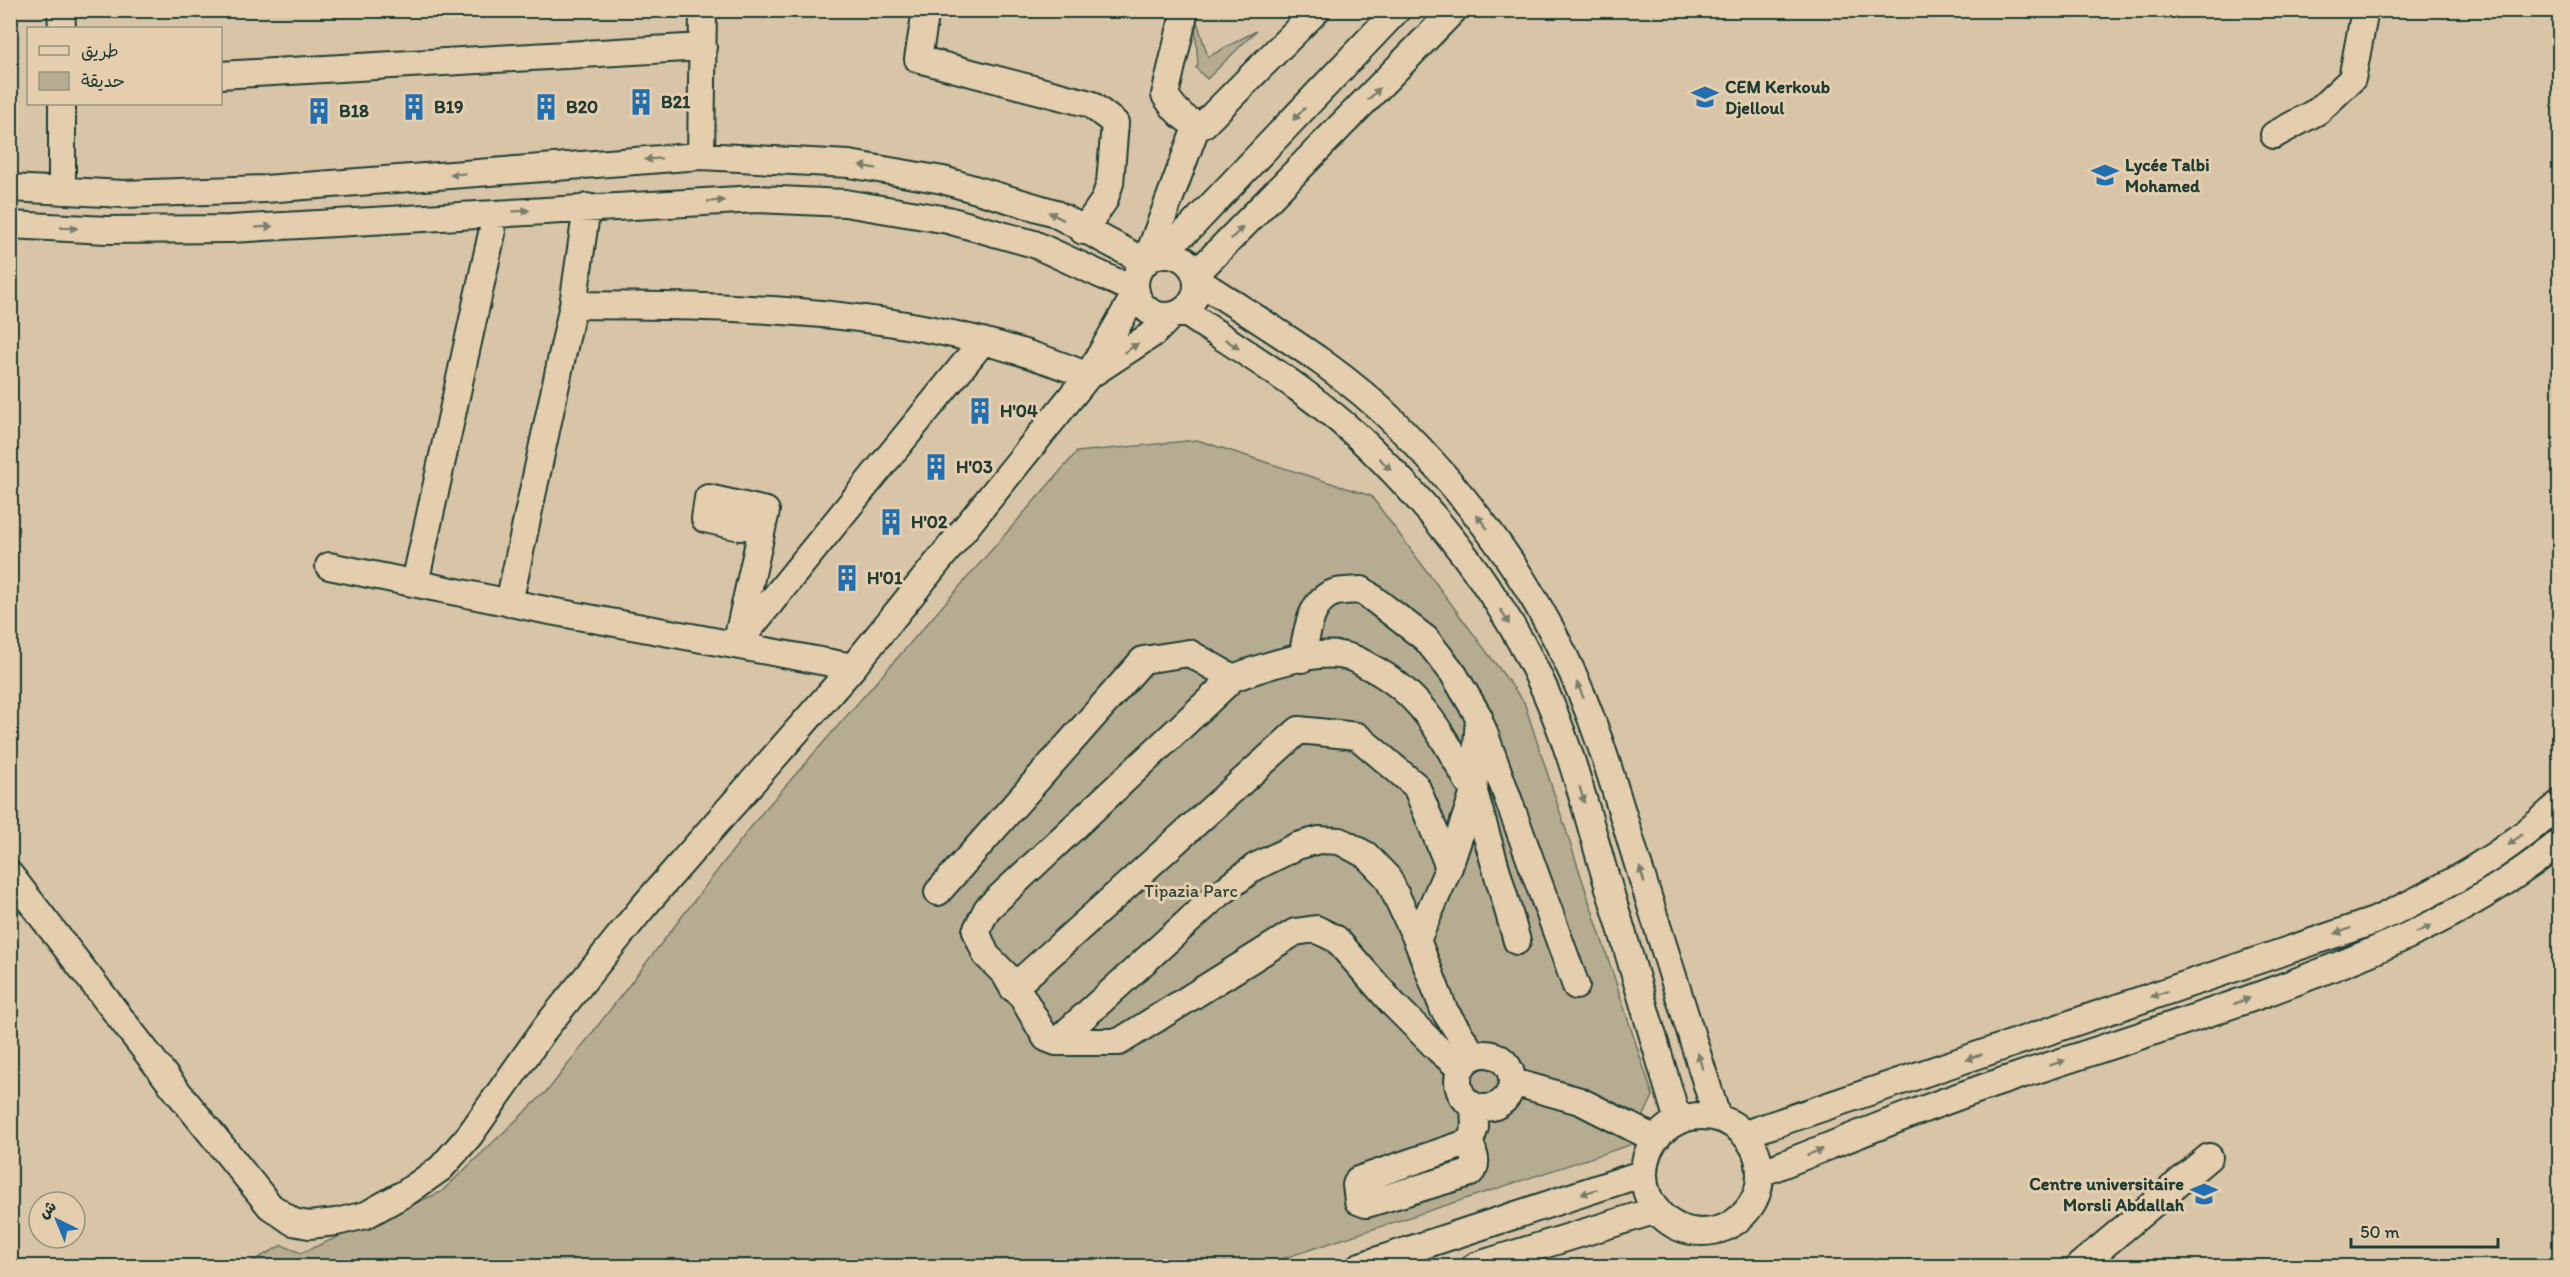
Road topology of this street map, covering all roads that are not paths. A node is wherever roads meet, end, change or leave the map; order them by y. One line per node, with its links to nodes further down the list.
1 (62, 10): 9 (street)
2 (703, 10): 10 (street)
3 (926, 10): 20 (street)
4 (1185, 10): 13 (street)
5 (1317, 10): 13 (street)
6 (1397, 10): 22 (street, one-way to 22)
7 (1454, 10): 23 (street, one-way to 7)
8 (2365, 10): 14 (street)
9 (62, 27)
10 (703, 47): 11 (street); 15 (street)
11 (222, 75)
12 (62, 105): 17 (street)
13 (1197, 125): 22 (street)
14 (2274, 135)
15 (701, 156): 17 (street, one-way to 17); 20 (street, one-way to 15)
16 (10, 188): 17 (street)
17 (62, 191)
18 (587, 207): 19 (street, one-way to 18); 24 (street, one-way to 24); 25 (street)
19 (10, 225)
20 (1083, 231): 22 (street)
21 (492, 233): 31 (street)
22 (1150, 259): 23 (street); 24 (street)
23 (1196, 277): 26 (street); 52 (street, one-way to 23)
24 (1136, 292): 26 (street); 28 (street)
25 (573, 305): 27 (street); 32 (street)
26 (1177, 313): 28 (street, one-way to 26); 53 (street, one-way to 53)
27 (983, 341): 28 (street); 33 (street)
28 (1088, 376): 35 (street)
29 (744, 507): 33 (street)
30 (329, 566): 31 (street)
31 (415, 584): 32 (street)
32 (509, 603): 33 (street)
33 (736, 645): 35 (street)
34 (1302, 659): 36 (street); 37 (street); 38 (street)
35 (853, 667): 42 (street)
36 (1233, 678): 43 (street); 47 (street)
37 (1479, 717): 38 (street); 46 (street)
38 (1474, 792): 41 (street); 45 (street)
39 (2559, 803): 54 (street, one-way to 54)
40 (2559, 842): 59 (street, one-way to 40)
41 (1449, 867): 44 (street); 47 (street)
42 (10, 875)
43 (938, 892)
44 (1417, 940): 48 (street); 49 (street)
45 (1517, 941)
46 (1576, 986)
47 (1013, 988): 48 (street)
48 (1056, 1042): 49 (street)
49 (1467, 1062): 50 (street); 51 (street)
50 (1513, 1082): 51 (street); 55 (street)
51 (1474, 1106): 56 (street)
52 (1717, 1117): 53 (street); 54 (street)
53 (1678, 1120): 55 (street)
54 (1745, 1134): 59 (street)
55 (1655, 1139): 58 (street)
56 (1470, 1142)
57 (2209, 1157): 63 (street)
58 (1644, 1173): 60 (street); 61 (street, one-way to 61)
59 (1761, 1173): 60 (street)
60 (1657, 1210): 62 (street)
61 (1360, 1266)
62 (1475, 1266)
63 (2079, 1266)

